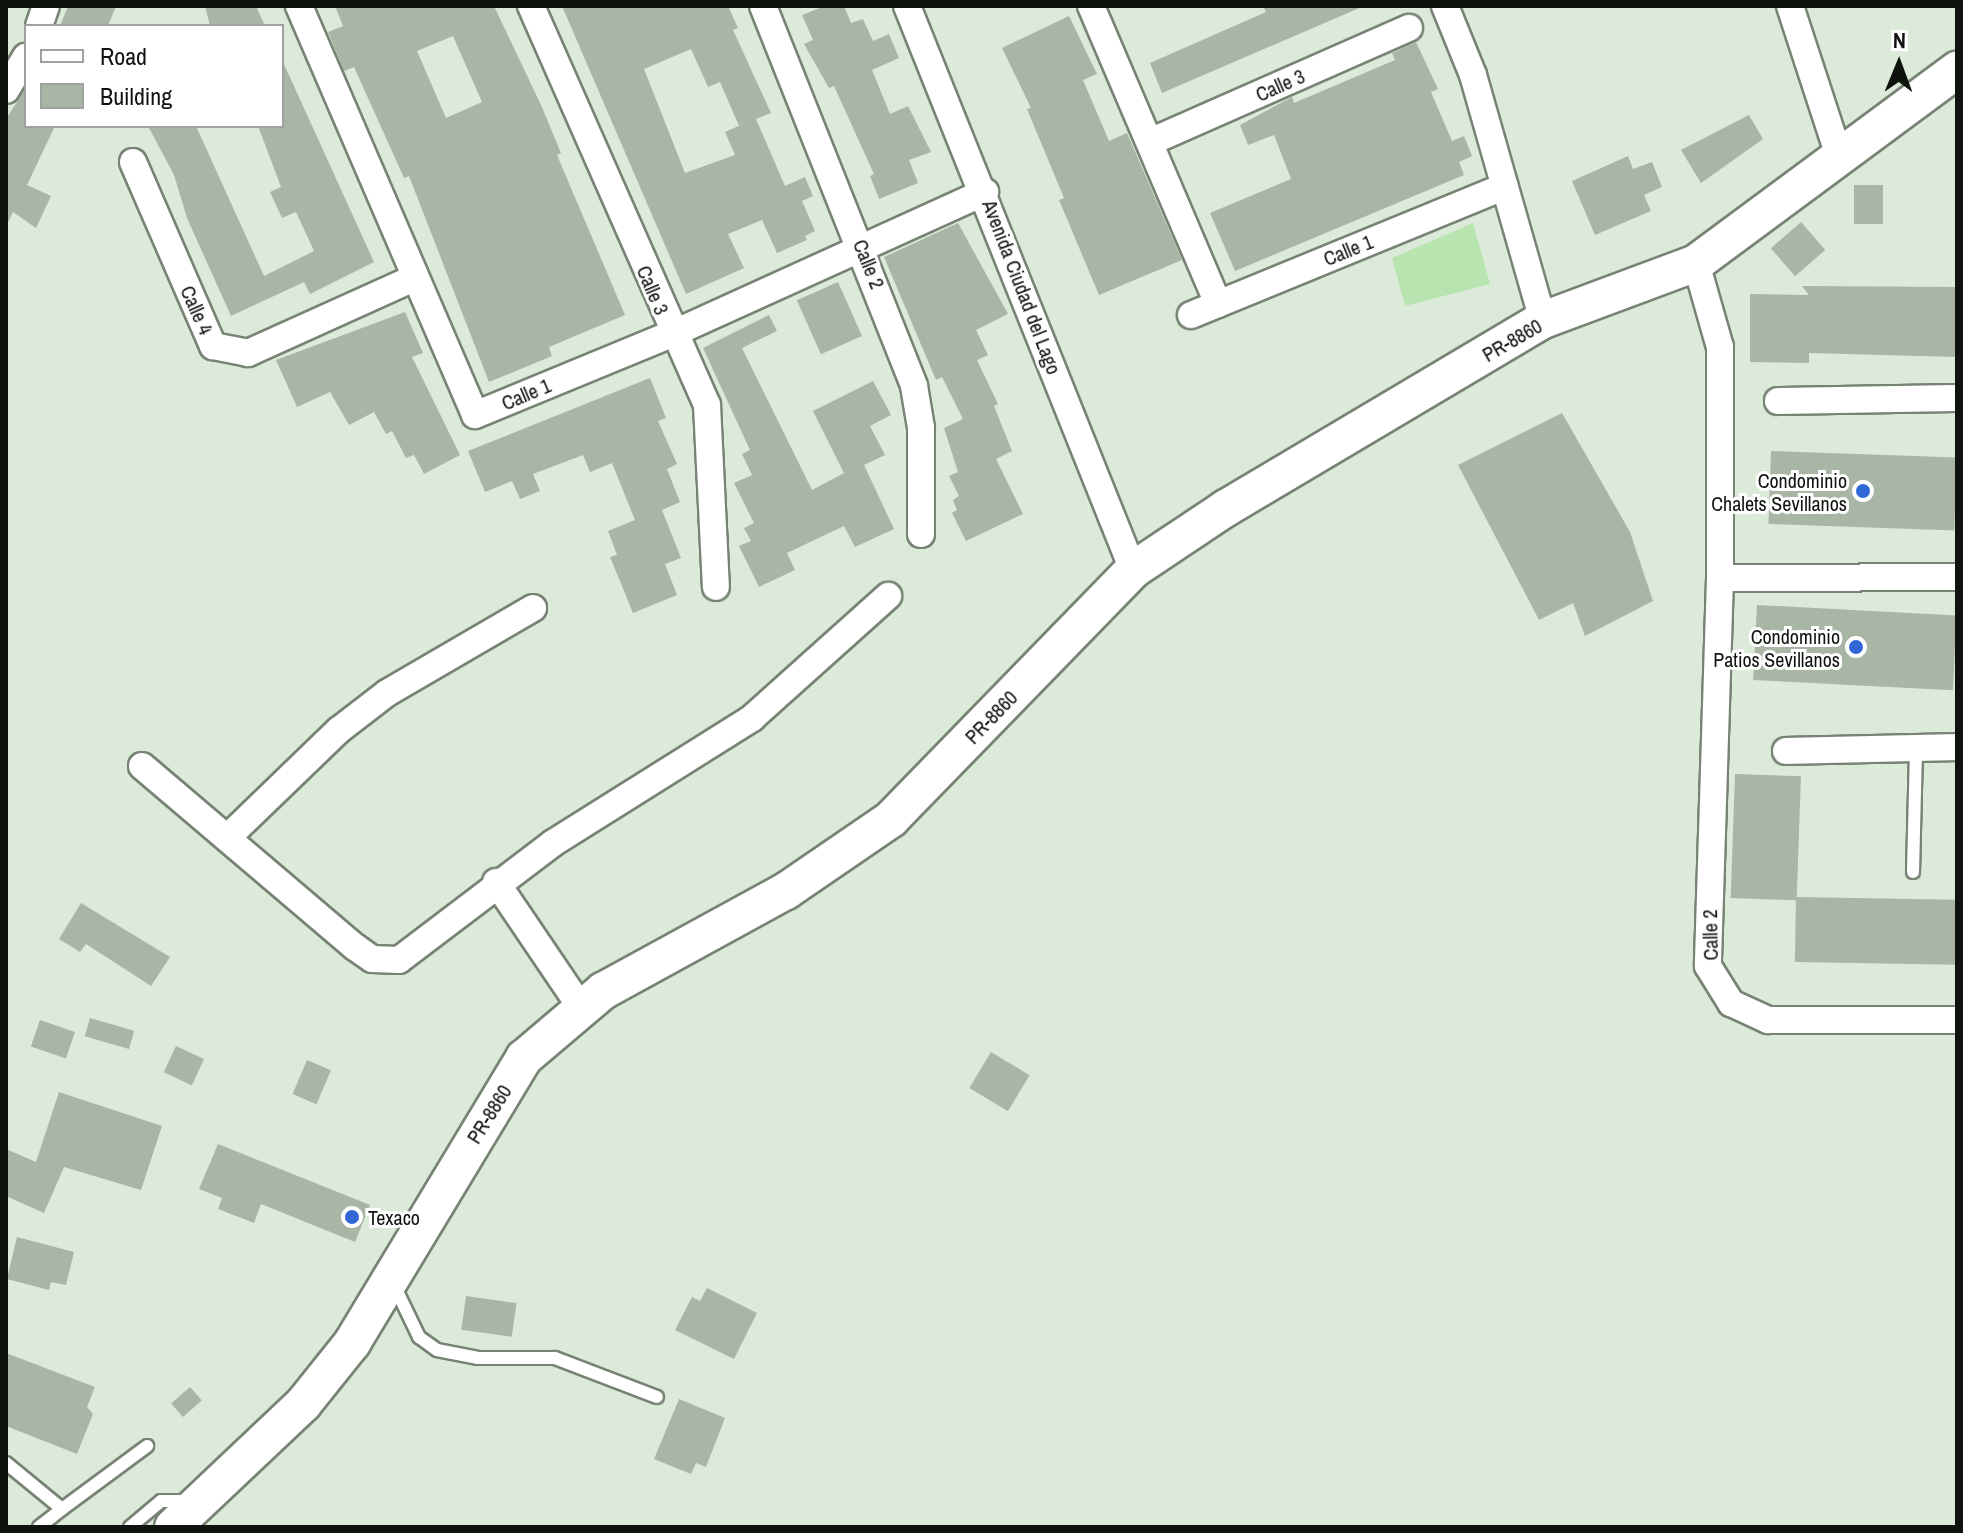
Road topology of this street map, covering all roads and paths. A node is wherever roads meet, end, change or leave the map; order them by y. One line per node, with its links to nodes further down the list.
1 (299, 6): 19 (street, Calle 1)
2 (531, 6): 23 (street, Calle 3)
3 (763, 6): 17 (street, Calle 2)
4 (907, 6): 16 (street, Avenida Ciudad del Lago)
5 (1091, 6): 12 (street)
6 (1445, 6): 15 (street)
7 (1790, 6): 13 (street)
8 (1409, 28): 12 (street, Calle 3)
9 (24, 60): 11 (street)
10 (1957, 70): 13 (street, PR-8860 / PR-8860)
11 (6, 90)
12 (1150, 142): 20 (street)
13 (1840, 159): 18 (street, PR-8860 / PR-8860)
14 (133, 162): 19 (street, Calle 4)
15 (1505, 186): 20 (street, Calle 1); 22 (street)
16 (985, 192): 17 (street, Calle 1); 27 (street, Avenida Ciudad del Lago)
17 (862, 248): 23 (street, Calle 1); 26 (street, Calle 2)
18 (1696, 263): 22 (street, PR-8860 / PR-8860); 29 (street, Calle 2)
19 (414, 278): 23 (street, Calle 1)
20 (1218, 304): 21 (street, Calle 1)
21 (1191, 315)
22 (1543, 320): 27 (street, PR-8860 / PR-8860)
23 (672, 334): 30 (street, Calle 3)
24 (1957, 398): 25 (street)
25 (1778, 401)
26 (921, 534)
27 (1133, 570): 40 (street, PR-8860 / PR-8860)
28 (1957, 577): 29 (street)
29 (1720, 578): 41 (street, Calle 2)
30 (716, 587)
31 (888, 596): 39 (street)
32 (533, 608): 37 (street)
33 (1916, 746): 34 (street); 35 (street); 38 (lane)
34 (1957, 747)
35 (1786, 751)
36 (142, 766): 37 (street)
37 (227, 838): 39 (street)
38 (1913, 872)
39 (496, 882): 40 (street)
40 (582, 1009): 42 (street, PR-8860 / PR-8860)
41 (1957, 1020)
42 (390, 1279): 43 (lane); 46 (street, PR-8860 / PR-8860)
43 (657, 1397)
44 (147, 1446): 47 (lane)
45 (6, 1463): 47 (lane)
46 (200, 1501): 49 (lane); 50 (street, PR-8860 / PR-8860)
47 (62, 1509): 48 (lane)
48 (39, 1527)
49 (130, 1527)
50 (173, 1527)

